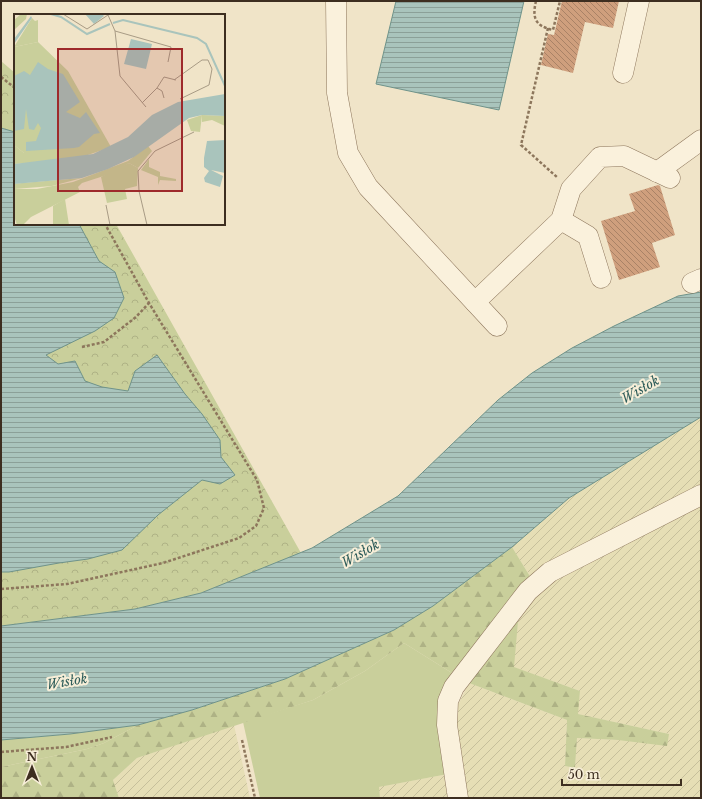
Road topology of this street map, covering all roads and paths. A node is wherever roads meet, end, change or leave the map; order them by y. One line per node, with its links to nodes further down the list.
1 (336, 1): 14 (lane)
2 (536, 1): 5 (path)
3 (560, 1): 5 (path)
4 (638, 1): 6 (lane)
5 (548, 28): 10 (path)
6 (623, 73)
7 (1, 77): 8 (path)
8 (14, 87)
9 (701, 140): 10 (lane)
10 (571, 189): 11 (lane)
11 (561, 220): 13 (lane); 14 (lane)
12 (106, 225): 15 (path)
13 (601, 278)
14 (475, 302): 16 (lane)
15 (149, 303): 17 (path); 19 (path)
16 (497, 326)
17 (82, 347)
18 (701, 495): 24 (lane)
19 (1, 589)
20 (112, 737): 22 (path)
21 (242, 740): 23 (path)
22 (1, 752)
23 (255, 798)
24 (458, 798)

